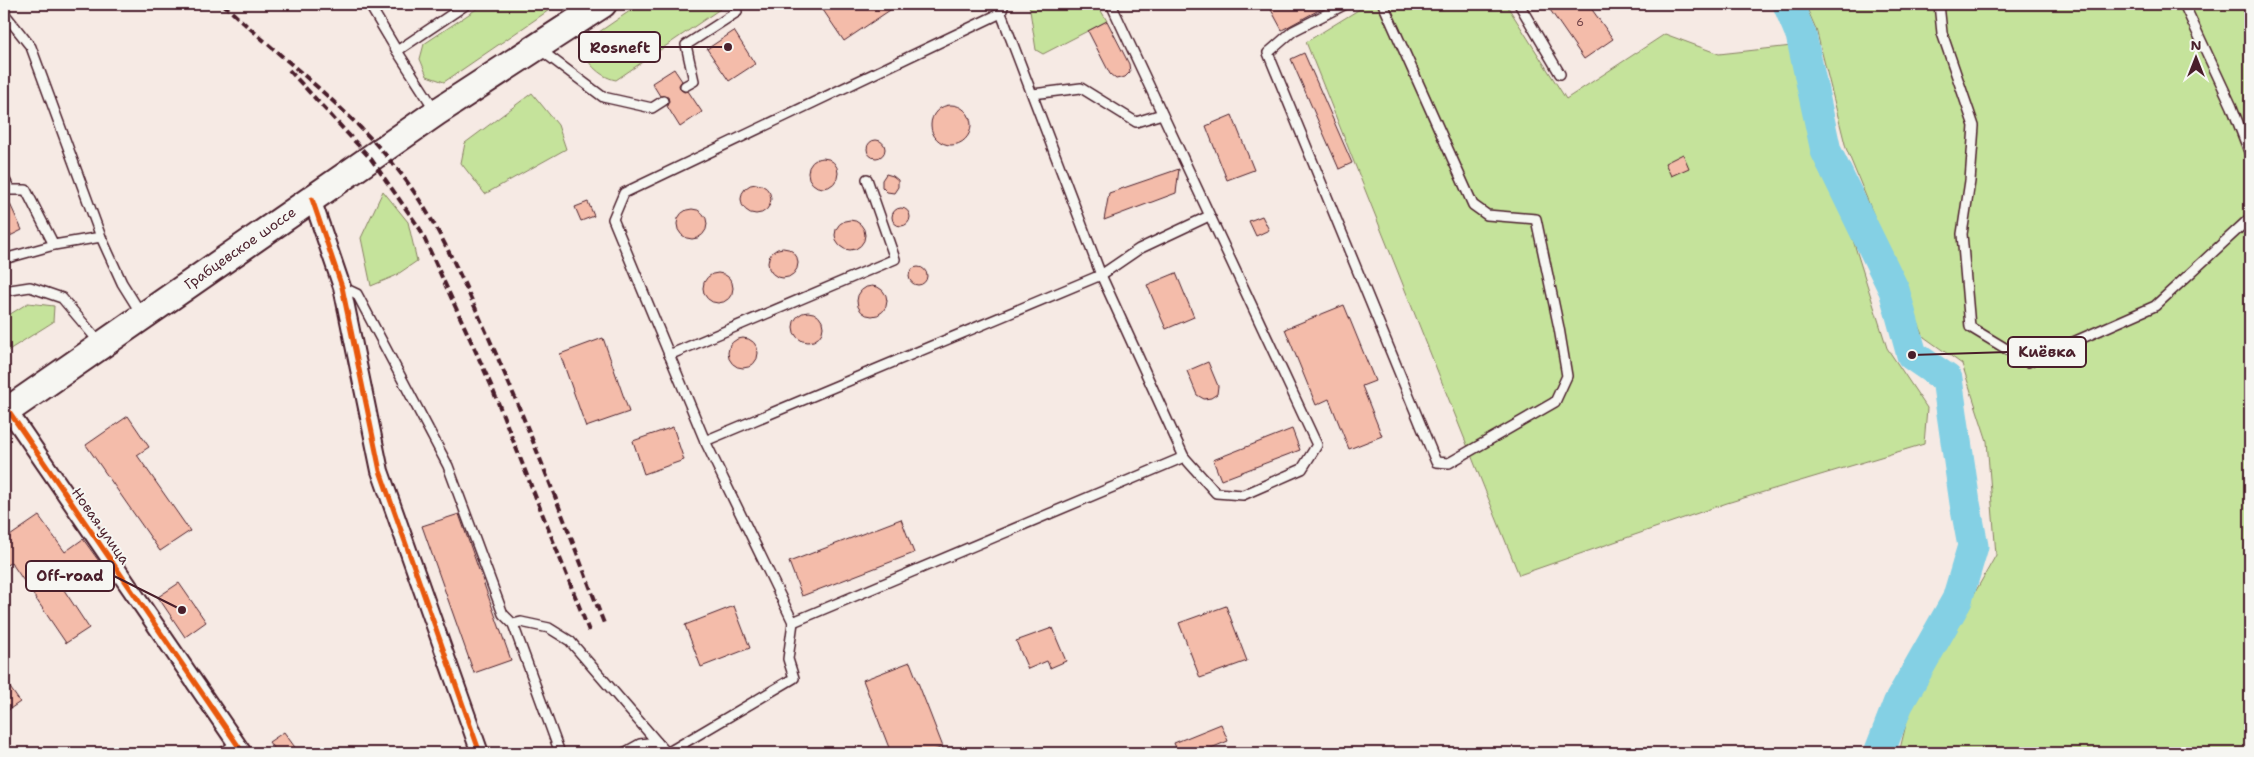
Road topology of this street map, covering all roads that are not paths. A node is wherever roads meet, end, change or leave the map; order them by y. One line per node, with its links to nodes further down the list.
1 (369, 4): 14 (lane)
2 (467, 4): 14 (lane)
3 (603, 4): 13 (main road, Грабцевское шоссе)
4 (736, 4): 16 (lane)
5 (1111, 4): 20 (lane)
6 (1346, 4): 7 (lane)
7 (1383, 4)
8 (1519, 4): 15 (lane)
9 (1939, 4): 27 (lane)
10 (2184, 4): 21 (lane)
11 (1002, 8): 17 (lane); 36 (lane)
12 (4, 14): 28 (lane)
13 (538, 48): 18 (lane); 19 (main road, Грабцевское шоссе)
14 (397, 51): 19 (lane)
15 (1560, 74)
16 (685, 86)
17 (1032, 94): 20 (lane); 31 (lane)
18 (663, 101)
19 (437, 112): 25 (main road, Грабцевское шоссе)
20 (1162, 114): 26 (lane)
21 (2250, 154)
22 (4, 179): 24 (lane)
23 (867, 179): 36 (lane)
24 (7, 192): 29 (lane)
25 (312, 199): 32 (street); 34 (main road, Грабцевское шоссе)
26 (1209, 216): 31 (lane); 39 (lane)
27 (2250, 218)
28 (101, 237): 29 (lane); 34 (lane)
29 (54, 245): 30 (lane)
30 (4, 259)
31 (1101, 275): 38 (lane); 39 (lane)
32 (342, 287): 41 (lane); 45 (street)
33 (4, 291): 35 (lane)
34 (142, 315): 35 (main road, Грабцевское шоссе)
35 (101, 344): 37 (main road, Грабцевское шоссе)
36 (669, 355): 38 (lane)
37 (6, 411): 43 (street, Новая улица)
38 (705, 441): 40 (lane)
39 (1184, 457): 40 (lane)
40 (793, 622): 48 (lane)
41 (514, 624): 42 (lane); 46 (lane)
42 (656, 742): 47 (lane); 48 (lane)
43 (240, 748): 44 (lane)
44 (223, 753)
45 (480, 753)
46 (560, 753)
47 (624, 753)
48 (667, 753)

